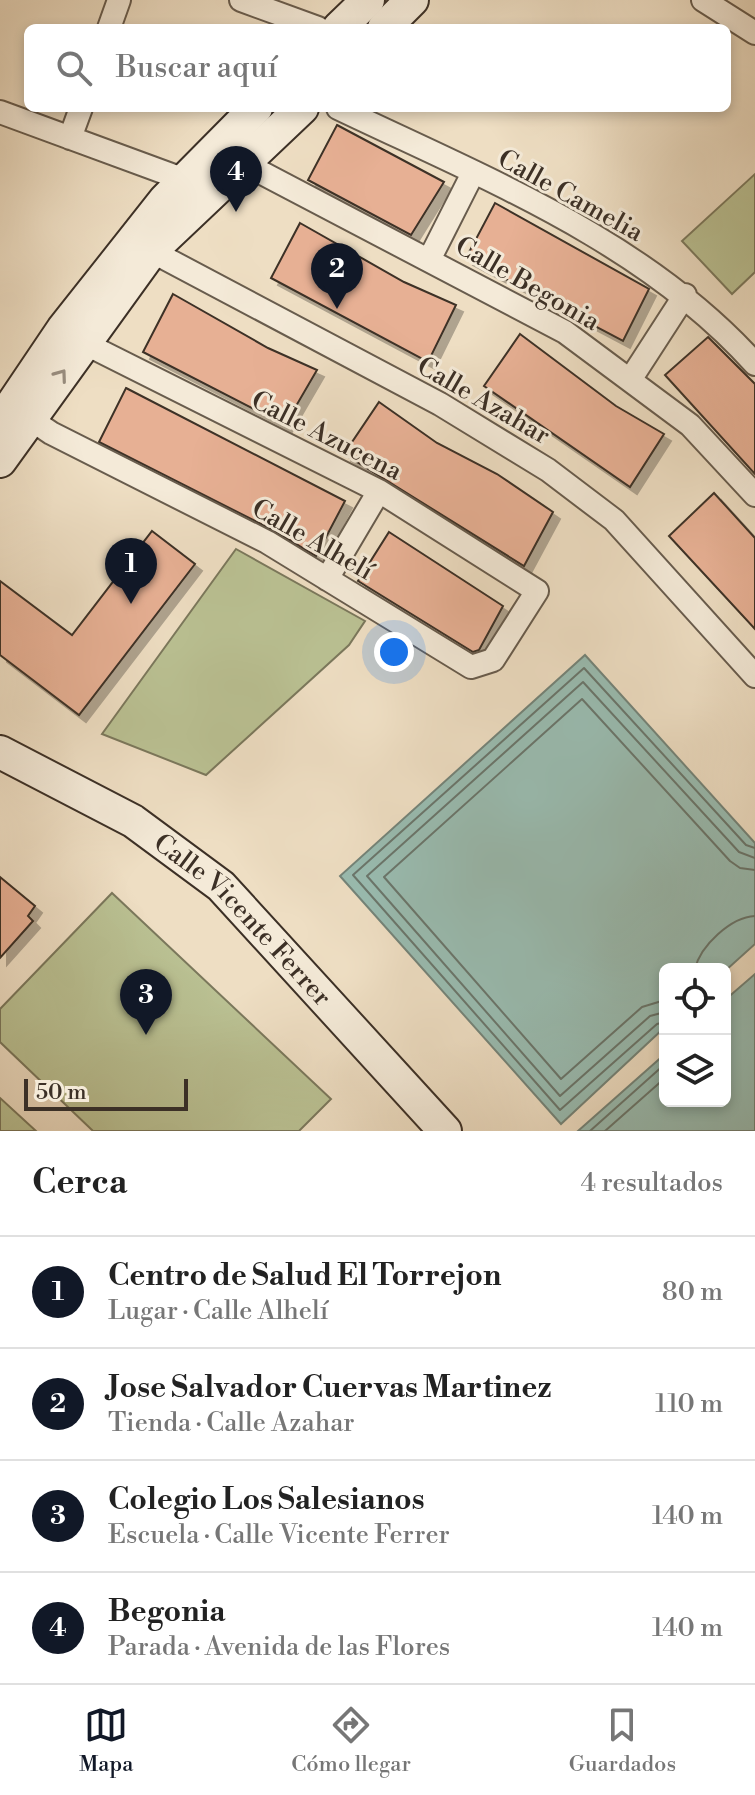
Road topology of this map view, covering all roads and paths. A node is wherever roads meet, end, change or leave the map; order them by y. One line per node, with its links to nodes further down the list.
1 (119, 0): 6 (street)
2 (241, 0): 7 (street)
3 (368, 0): 8 (main road)
4 (412, 0): 9 (main road)
5 (703, 0): 10 (street)
6 (110, 24)
7 (307, 24)
8 (343, 24)
9 (388, 24)
10 (754, 29)
11 (0, 112): 16 (street)
12 (80, 112): 16 (street)
13 (252, 112): 19 (main road)
14 (298, 112): 17 (main road)
15 (346, 112): 18 (street, Calle Camelia)
16 (70, 138): 19 (street)
17 (243, 163): 20 (main road); 21 (street, Calle Begonia)
18 (473, 173): 21 (street); 22 (street, Calle Camelia)
19 (185, 180): 20 (main road)
20 (142, 246): 23 (main road); 26 (main road); 32 (street, Calle Azahar)
21 (430, 258): 25 (street, Calle Begonia)
22 (685, 295): 24 (street, Calle Camelia); 25 (street)
23 (84, 343): 26 (main road, one-way to 23); 28 (street, Calle Azucena)
24 (755, 364)
25 (630, 380): 29 (street, Calle Begonia)
26 (15, 420): 27 (main road); 30 (street, Calle Alhelí)
27 (0, 461)
28 (379, 491): 30 (street); 31 (street, Calle Azucena)
29 (755, 495)
30 (327, 579): 31 (street, Calle Alhelí)
31 (537, 591)
32 (755, 676)
33 (2, 754): 34 (main road, Calle Vicente Ferrer)
34 (445, 1131)

